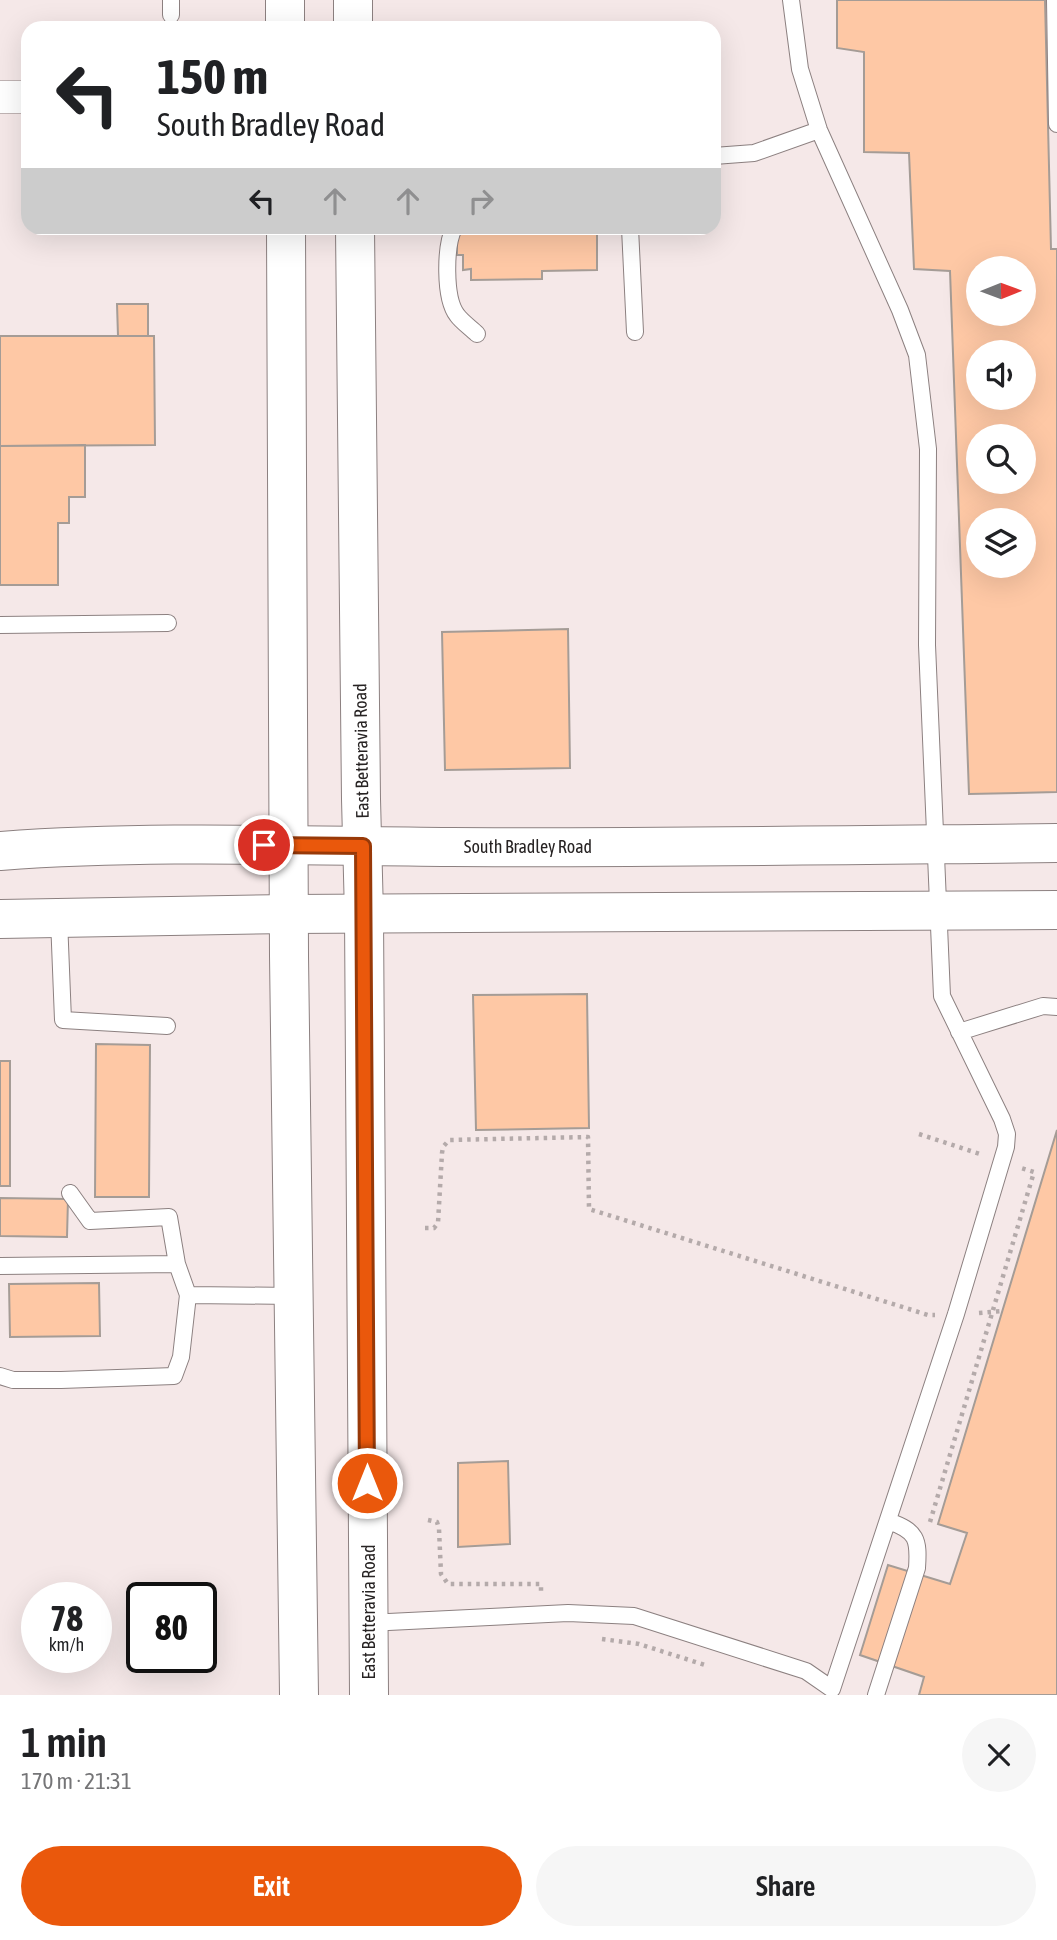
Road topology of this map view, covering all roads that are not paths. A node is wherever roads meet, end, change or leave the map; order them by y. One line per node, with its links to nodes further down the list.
1 (285, 0): 5 (main road)
2 (353, 0): 6 (main road)
3 (791, 0): 10 (lane)
4 (1055, 0): 9 (lane)
5 (285, 21)
6 (353, 21)
7 (0, 97): 8 (street)
8 (21, 97)
9 (1057, 124)
10 (819, 130): 11 (lane); 22 (lane)
11 (721, 155)
12 (286, 235): 21 (main road)
13 (355, 235): 23 (main road, East Betteravia Road)
14 (450, 235): 17 (lane)
15 (632, 235): 16 (lane)
16 (635, 332)
17 (478, 334)
18 (168, 623): 19 (lane)
19 (0, 625)
20 (1057, 844): 22 (main road, South Bradley Road)
21 (289, 845): 23 (main road, South Bradley Road); 24 (main road, South Bradley Road); 28 (main road)
22 (936, 845): 23 (main road, South Bradley Road); 25 (lane)
23 (363, 846): 27 (main road, East Betteravia Road)
24 (0, 851)
25 (939, 910): 26 (main road); 27 (main road); 33 (lane)
26 (1057, 910)
27 (364, 914): 28 (main road); 41 (main road, East Betteravia Road)
28 (290, 915): 30 (main road); 38 (main road)
29 (0, 919): 30 (main road)
30 (59, 919): 32 (lane)
31 (1057, 1007): 33 (lane)
32 (167, 1026)
33 (959, 1032): 40 (lane)
34 (70, 1193): 35 (lane)
35 (177, 1264): 36 (lane); 37 (lane)
36 (0, 1266)
37 (188, 1295): 38 (lane); 39 (lane)
38 (293, 1296): 43 (main road)
39 (0, 1376)
40 (888, 1521): 42 (lane); 45 (lane)
41 (368, 1623): 42 (lane); 44 (main road, East Betteravia Road)
42 (835, 1693)
43 (299, 1695)
44 (369, 1695)
45 (876, 1695)

